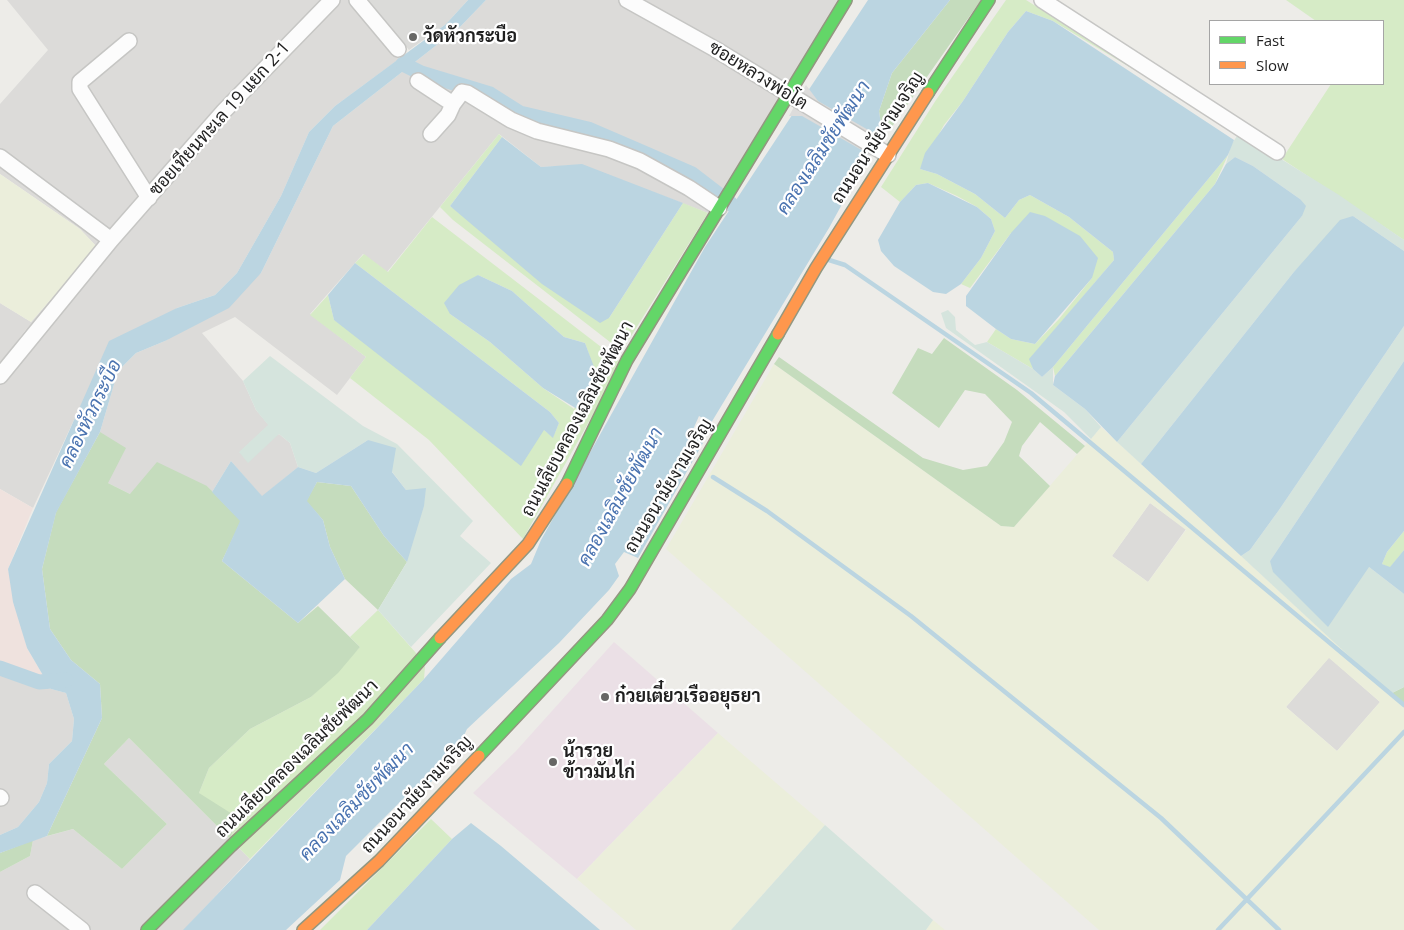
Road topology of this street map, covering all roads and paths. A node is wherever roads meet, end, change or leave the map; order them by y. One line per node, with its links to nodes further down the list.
1 (332, 0): 16 (street, ซอยเทียนทะเล 19 แยก 2-1)
2 (357, 0): 8 (street)
3 (627, 0): 10 (street, ซอยหลวงพ่อโต)
4 (846, 0): 10 (street, ถนนเลียบคลองเฉลิมชัยพัฒนา)
5 (989, 0): 13 (street, ถนนอนามัยงามเจริญ)
6 (1042, 0): 14 (street)
7 (129, 41): 16 (street)
8 (398, 49)
9 (418, 81): 11 (street)
10 (793, 99): 13 (street, ซอยหลวงพ่อโต); 17 (street, ถนนเลียบคลองเฉลิมชัยพัฒนา)
11 (453, 104): 12 (street); 17 (street)
12 (431, 134)
13 (882, 151): 23 (street, ถนนอนามัยงามเจริญ)
14 (1277, 152)
15 (0, 157): 18 (street)
16 (149, 198): 18 (street, ซอยเทียนทะเล 19 แยก 2-1)
17 (720, 207): 22 (street, ถนนเลียบคลองเฉลิมชัยพัฒนา)
18 (111, 240): 19 (street, ซอยเทียนทะเล 19 แยก 2-1)
19 (0, 376)
20 (35, 893): 21 (street)
21 (82, 930)
22 (147, 930)
23 (304, 930)

